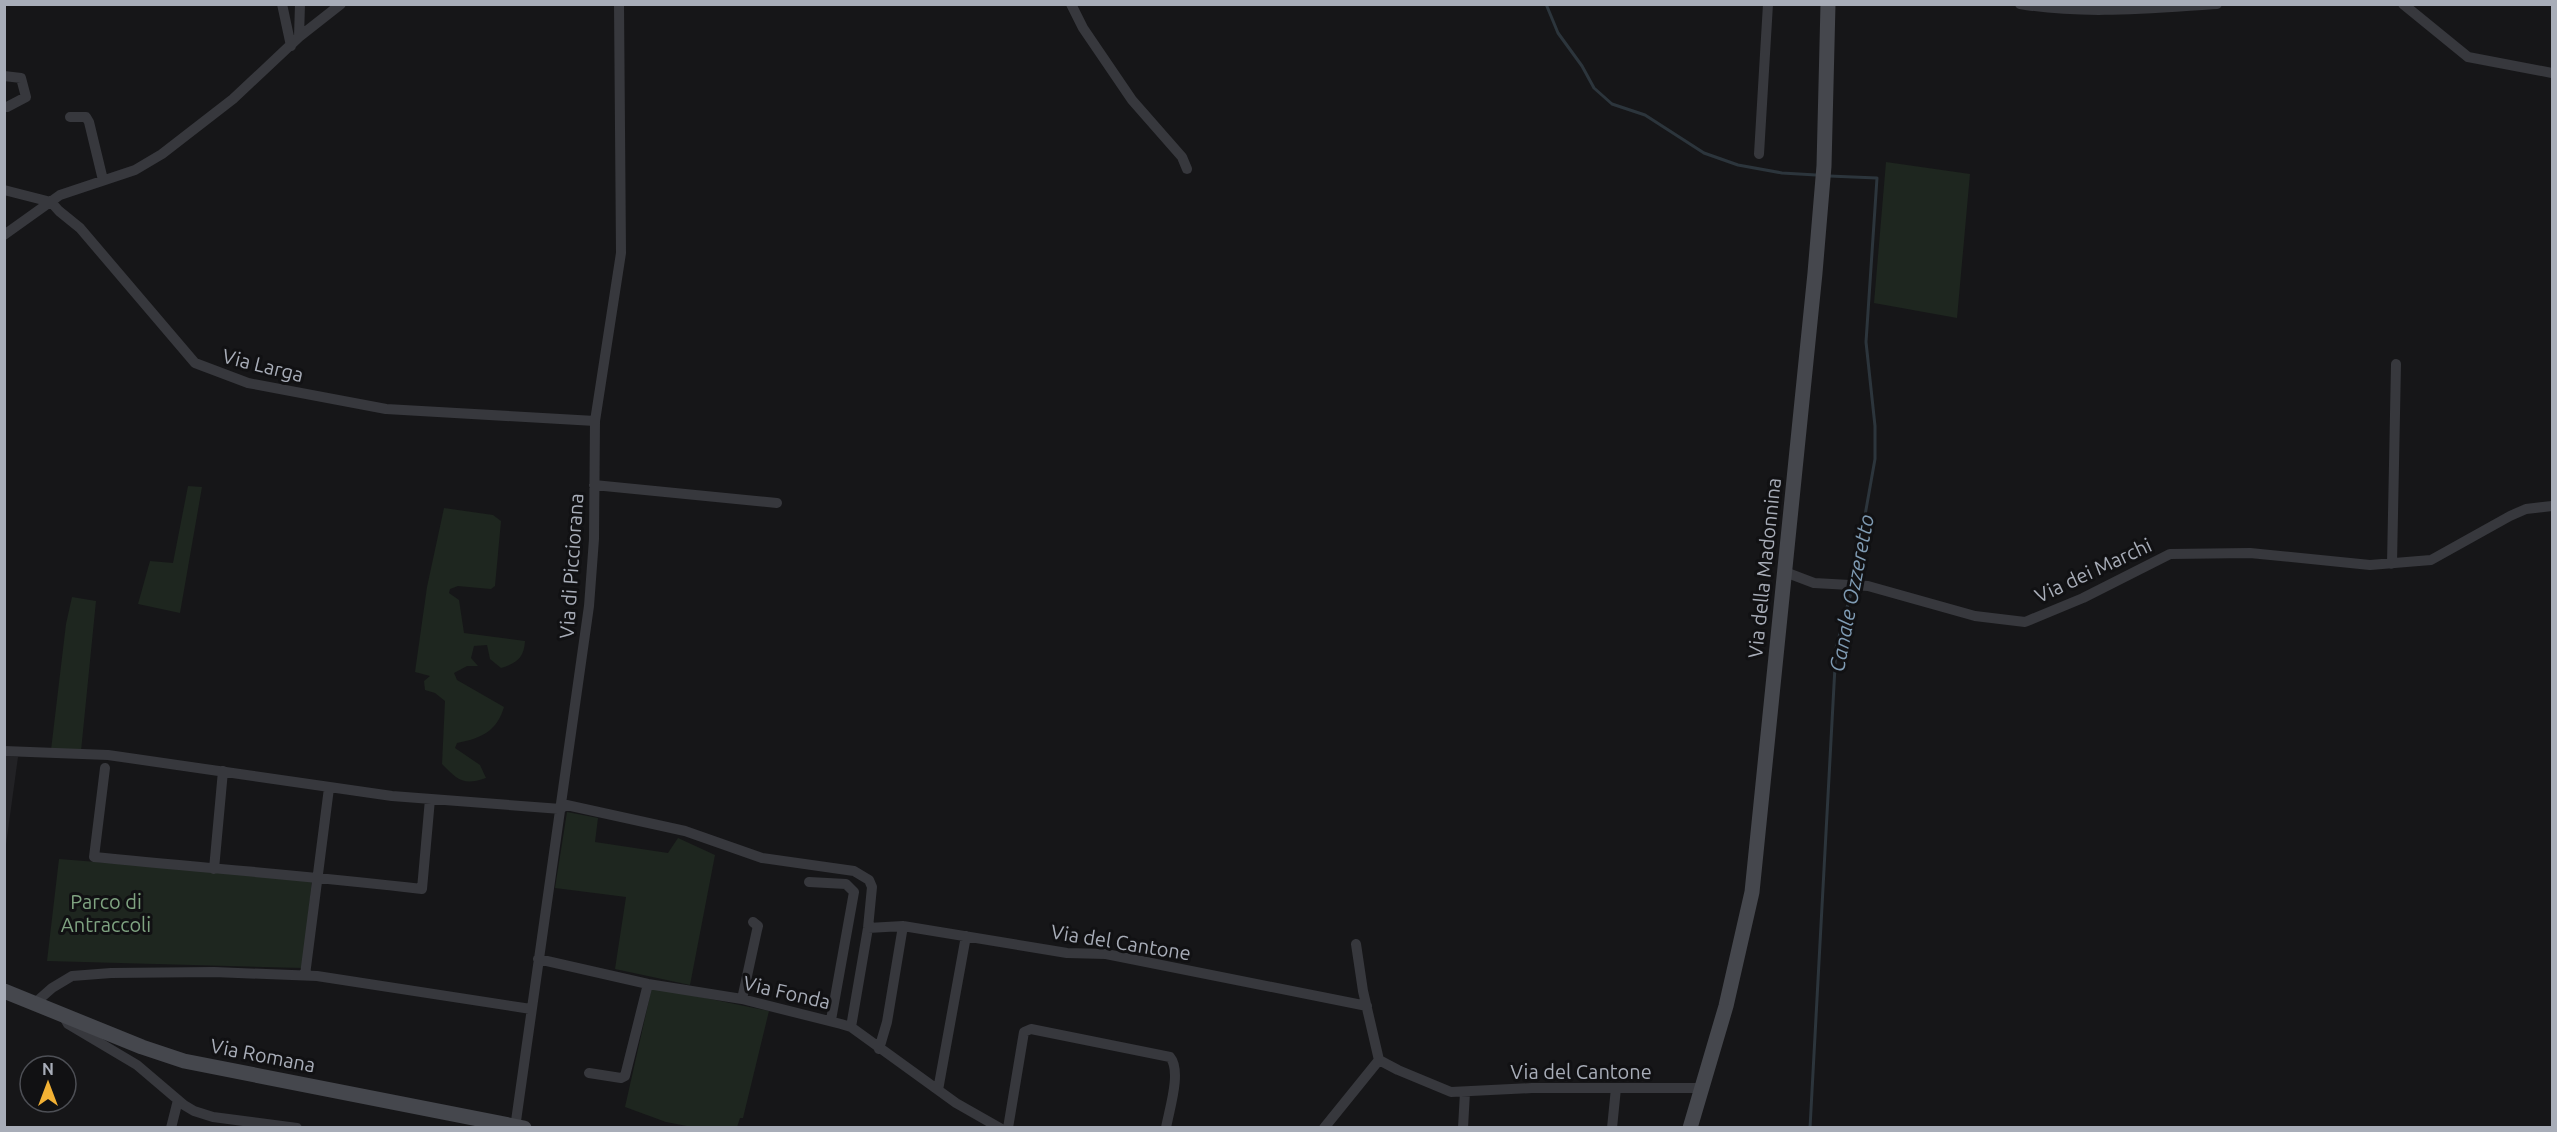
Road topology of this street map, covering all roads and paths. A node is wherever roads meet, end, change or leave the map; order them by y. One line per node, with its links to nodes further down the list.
1 (282, 4): 12 (street)
2 (300, 4): 12 (street)
3 (341, 4): 12 (street)
4 (619, 4): 24 (street, Via di Picciorana)
5 (1071, 4): 18 (street)
6 (1768, 4): 17 (street)
7 (1828, 4): 29 (street, Via della Madonnina)
8 (2020, 4): 11 (street)
9 (2217, 4): 11 (street)
10 (2403, 4): 13 (street)
11 (2137, 7)
12 (295, 41): 19 (street)
13 (2553, 73)
14 (4, 76): 15 (street)
15 (7, 106)
16 (70, 117): 19 (street)
17 (1759, 154)
18 (1187, 169)
19 (103, 180): 21 (street)
20 (4, 190): 21 (street)
21 (51, 202): 22 (street); 24 (street, Via Larga)
22 (4, 235)
23 (2396, 364): 28 (street)
24 (595, 421): 25 (street, Via di Picciorana)
25 (594, 485): 26 (street); 35 (street, Via di Picciorana)
26 (777, 503)
27 (2553, 506): 28 (street, Via dei Marchi)
28 (2392, 564): 29 (street, Via dei Marchi)
29 (1785, 572): 61 (street, Via della Madonnina)
30 (4, 752): 32 (street)
31 (105, 768): 36 (street)
32 (223, 771): 33 (street); 36 (street)
33 (329, 788): 34 (street); 37 (street)
34 (430, 799): 35 (street); 37 (street)
35 (561, 807): 41 (street); 44 (street, Via di Picciorana)
36 (214, 869): 37 (street)
37 (317, 876): 45 (street)
38 (809, 882): 53 (street)
39 (753, 922): 48 (street)
40 (903, 926): 41 (street, Via del Cantone); 42 (street, Via del Cantone); 56 (street)
41 (868, 928): 54 (street)
42 (966, 936): 50 (street, Via del Cantone); 62 (street)
43 (1356, 944): 50 (street)
44 (538, 959): 46 (street, Via Fonda); 51 (street, Via di Picciorana)
45 (305, 975): 49 (street); 51 (street)
46 (648, 984): 48 (street, Via Fonda); 59 (street)
47 (4, 991): 49 (street, Via Romana)
48 (742, 999): 53 (street, Via Fonda)
49 (35, 1003): 52 (street, Via Romana)
50 (1367, 1006): 57 (street)
51 (531, 1010): 65 (street, Via di Picciorana)
52 (63, 1015): 55 (street, Via Romana); 58 (street)
53 (831, 1020): 54 (street, Via Fonda)
54 (851, 1027): 56 (street, Via Fonda)
55 (136, 1045): 58 (street); 65 (street, Via Romana)
56 (879, 1049): 62 (street, Via Fonda)
57 (1379, 1060): 63 (street, Via del Cantone); 71 (street)
58 (133, 1063): 64 (street)
59 (589, 1073)
60 (1616, 1088): 61 (street, Via del Cantone); 63 (street, Via del Cantone); 73 (street)
61 (1701, 1088): 74 (street, Via della Madonnina)
62 (938, 1089): 68 (street, Via Fonda)
63 (1465, 1092): 72 (street)
64 (178, 1100): 66 (street); 67 (street)
65 (518, 1127)
66 (171, 1128)
67 (297, 1128)
68 (1000, 1128)
69 (1008, 1128): 70 (street)
70 (1166, 1128)
71 (1324, 1128)
72 (1464, 1128)
73 (1612, 1128)
74 (1690, 1128)

